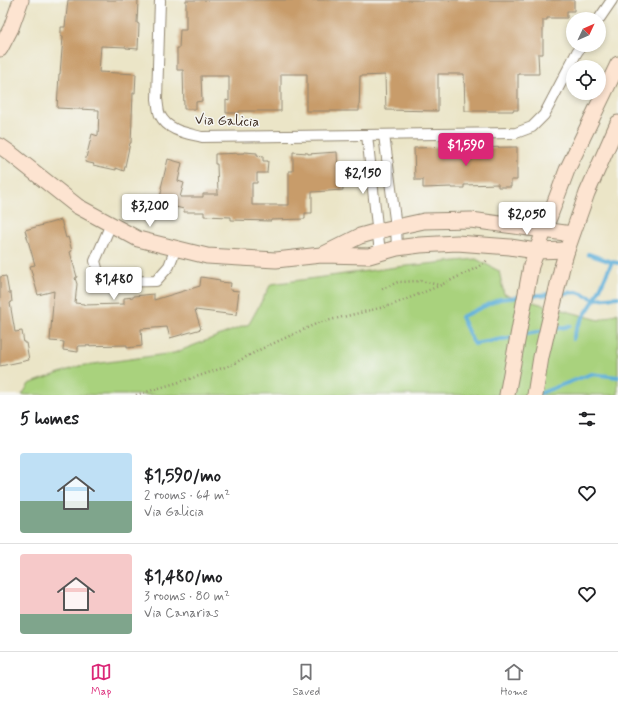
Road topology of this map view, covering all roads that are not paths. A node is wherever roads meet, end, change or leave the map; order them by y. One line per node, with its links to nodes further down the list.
1 (21, 0): 5 (street)
2 (160, 0): 9 (street, Via Galicia)
3 (612, 0): 4 (street)
4 (604, 12)
5 (0, 49)
6 (577, 52): 10 (street, Via Galicia)
7 (618, 64): 14 (street)
8 (618, 123): 16 (street)
9 (367, 135): 10 (street, Via Galicia); 15 (street)
10 (384, 135): 13 (street)
11 (0, 146): 12 (street)
12 (111, 224): 17 (street); 17 (street)
13 (396, 227): 14 (street); 15 (street); 18 (street)
14 (544, 230): 16 (street); 19 (street)
15 (378, 231): 21 (street); 22 (street)
16 (572, 234): 20 (street)
17 (176, 248): 22 (street)
18 (396, 248): 19 (street); 21 (street)
19 (536, 250): 20 (street); 23 (street)
20 (567, 250): 24 (street)
21 (380, 253): 22 (street)
22 (321, 255)
23 (507, 395)
24 (535, 395)

